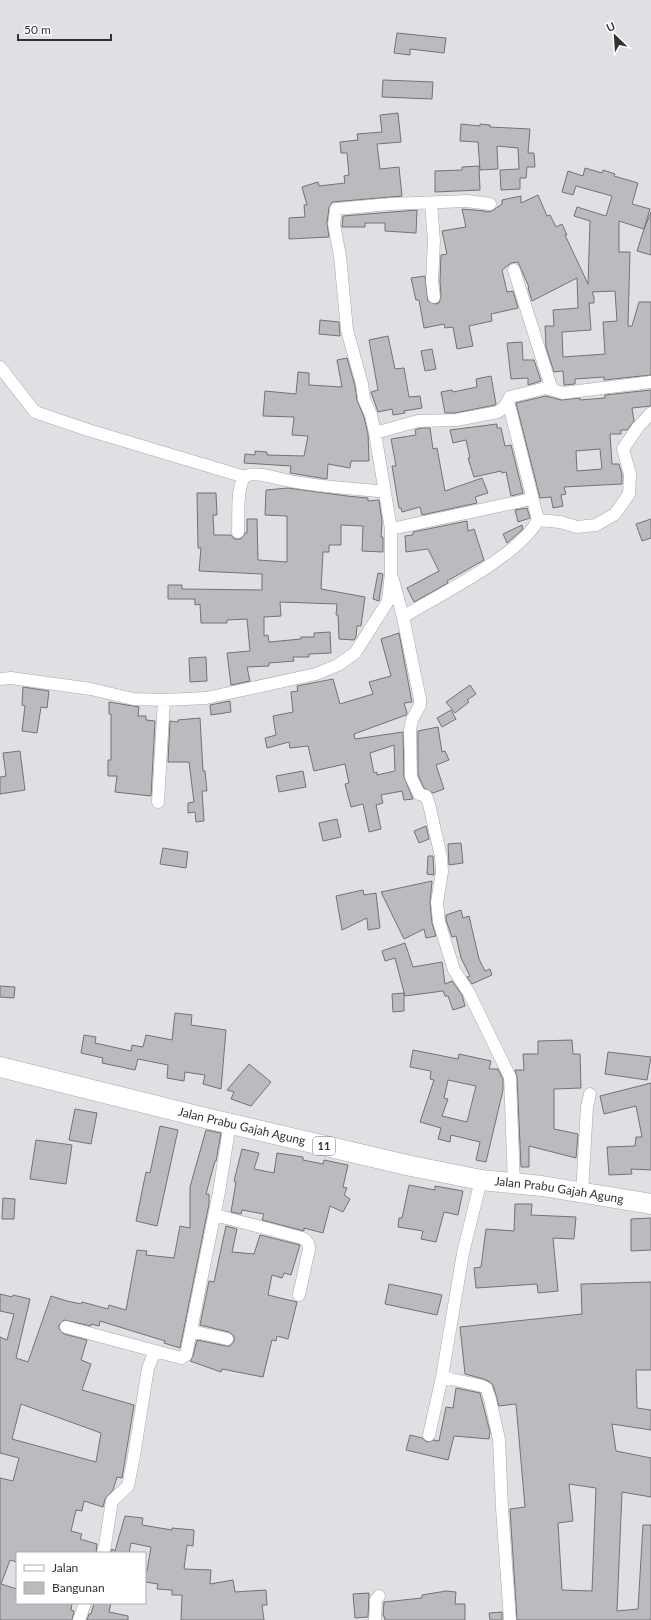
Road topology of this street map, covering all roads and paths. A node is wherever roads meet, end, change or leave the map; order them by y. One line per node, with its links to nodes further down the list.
1 (430, 203): 2 (street); 4 (street); 10 (street)
2 (490, 204)
3 (514, 270): 7 (street)
4 (434, 297)
5 (0, 368): 11 (street)
6 (651, 382): 7 (street)
7 (552, 390): 8 (street)
8 (508, 401): 10 (street); 13 (street)
9 (651, 412): 14 (street)
10 (375, 433): 12 (street)
11 (245, 477): 12 (street); 16 (street)
12 (385, 492): 15 (street)
13 (532, 499): 14 (street); 15 (street)
14 (538, 520): 18 (street)
15 (391, 529): 17 (street)
16 (238, 532)
17 (391, 573): 18 (street); 20 (street)
18 (403, 617): 26 (street)
19 (0, 678): 20 (street)
20 (164, 700): 21 (street)
21 (158, 802)
22 (0, 1067): 24 (highway, Jalan Prabu Gajah Agung / 11)
23 (590, 1094): 27 (street)
24 (230, 1123): 25 (highway, Jalan Prabu Gajah Agung / 11); 29 (street)
25 (481, 1180): 26 (highway, Jalan Prabu Gajah Agung / 11); 35 (street)
26 (514, 1184): 27 (highway, Jalan Prabu Gajah Agung / 11)
27 (582, 1192): 28 (highway, Jalan Prabu Gajah Agung / 11)
28 (651, 1204)
29 (215, 1215): 30 (street); 32 (street)
30 (299, 1295)
31 (66, 1327): 34 (street)
32 (191, 1331): 33 (street); 34 (street)
33 (227, 1339)
34 (155, 1351): 37 (street)
35 (442, 1377): 36 (street); 42 (street)
36 (429, 1434)
37 (103, 1552)
38 (378, 1596): 41 (street)
39 (85, 1604): 40 (street)
40 (79, 1620)
41 (375, 1620)
42 (510, 1620)

